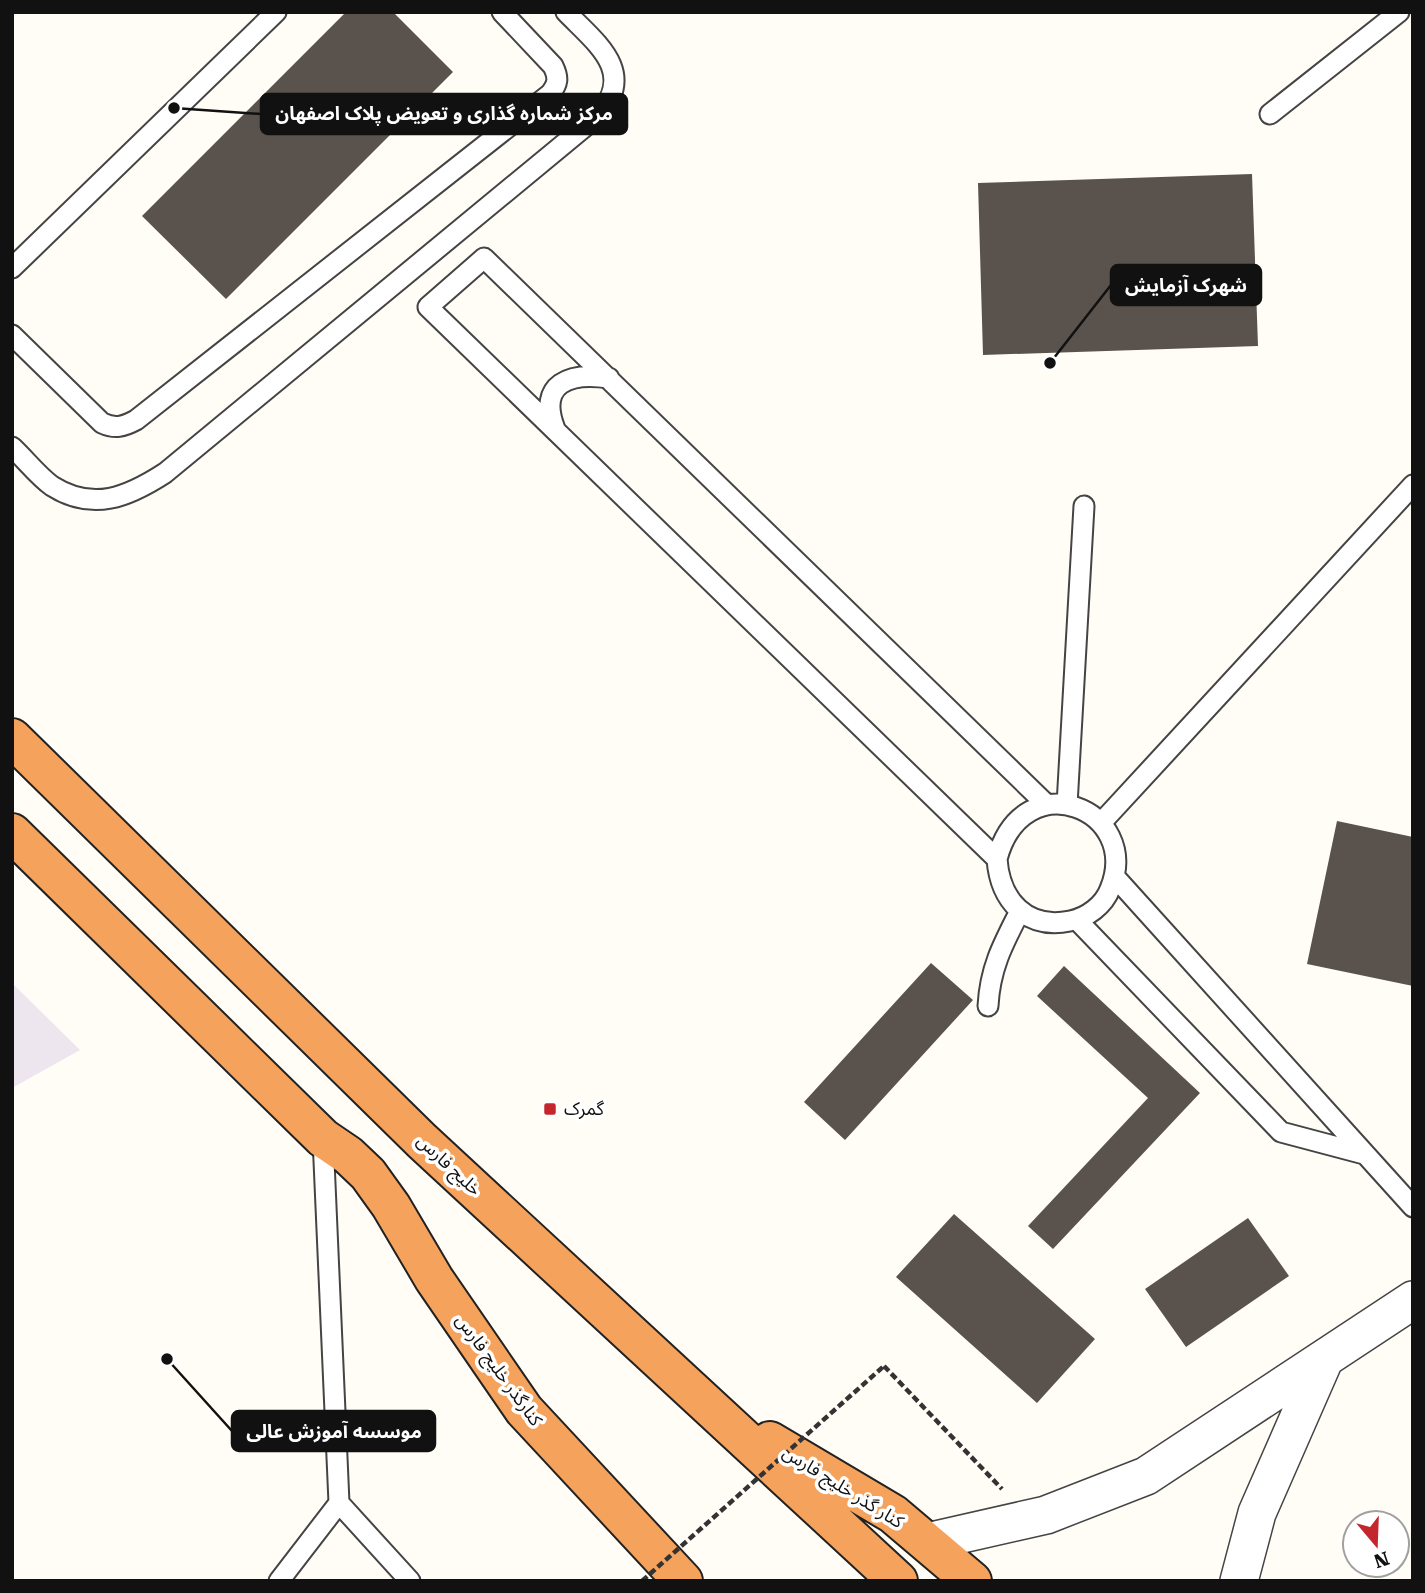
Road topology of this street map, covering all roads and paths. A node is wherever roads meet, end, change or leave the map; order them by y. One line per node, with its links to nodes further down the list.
1 (276, 12): 6 (lane)
2 (502, 12): 7 (lane)
3 (566, 12): 10 (lane)
4 (1399, 12): 5 (lane)
5 (1270, 114)
6 (12, 268)
7 (12, 335)
8 (609, 379): 9 (lane); 9 (lane); 14 (lane)
9 (556, 431): 17 (lane)
10 (12, 447)
11 (1413, 485): 15 (lane)
12 (1084, 506): 14 (lane)
13 (12, 738): 27 (highway, خلیج فارس)
14 (1057, 805): 15 (lane); 17 (lane)
15 (1101, 823): 18 (lane)
16 (12, 833): 22 (highway)
17 (997, 859): 19 (lane)
18 (1115, 877): 20 (lane); 23 (lane)
19 (1020, 911): 20 (lane); 21 (lane)
20 (1077, 920): 23 (lane)
21 (988, 1006)
22 (323, 1138): 29 (lane); 34 (highway, کنارگذر خلیج فارس)
23 (1366, 1155): 24 (lane)
24 (1413, 1207)
25 (1413, 1300): 26 (street)
26 (1324, 1360): 30 (street); 37 (street)
27 (706, 1404): 30 (highway, کنار گذر خلیج فارس); 35 (highway, خلیج فارس)
28 (1004, 1491): 33 (path, bridge)
29 (339, 1503): 31 (lane); 32 (lane)
30 (927, 1542): 36 (highway, کنار گذر خلیج فارس)
31 (279, 1581)
32 (411, 1581)
33 (642, 1581)
34 (683, 1581)
35 (898, 1581)
36 (972, 1581)
37 (1239, 1581)

